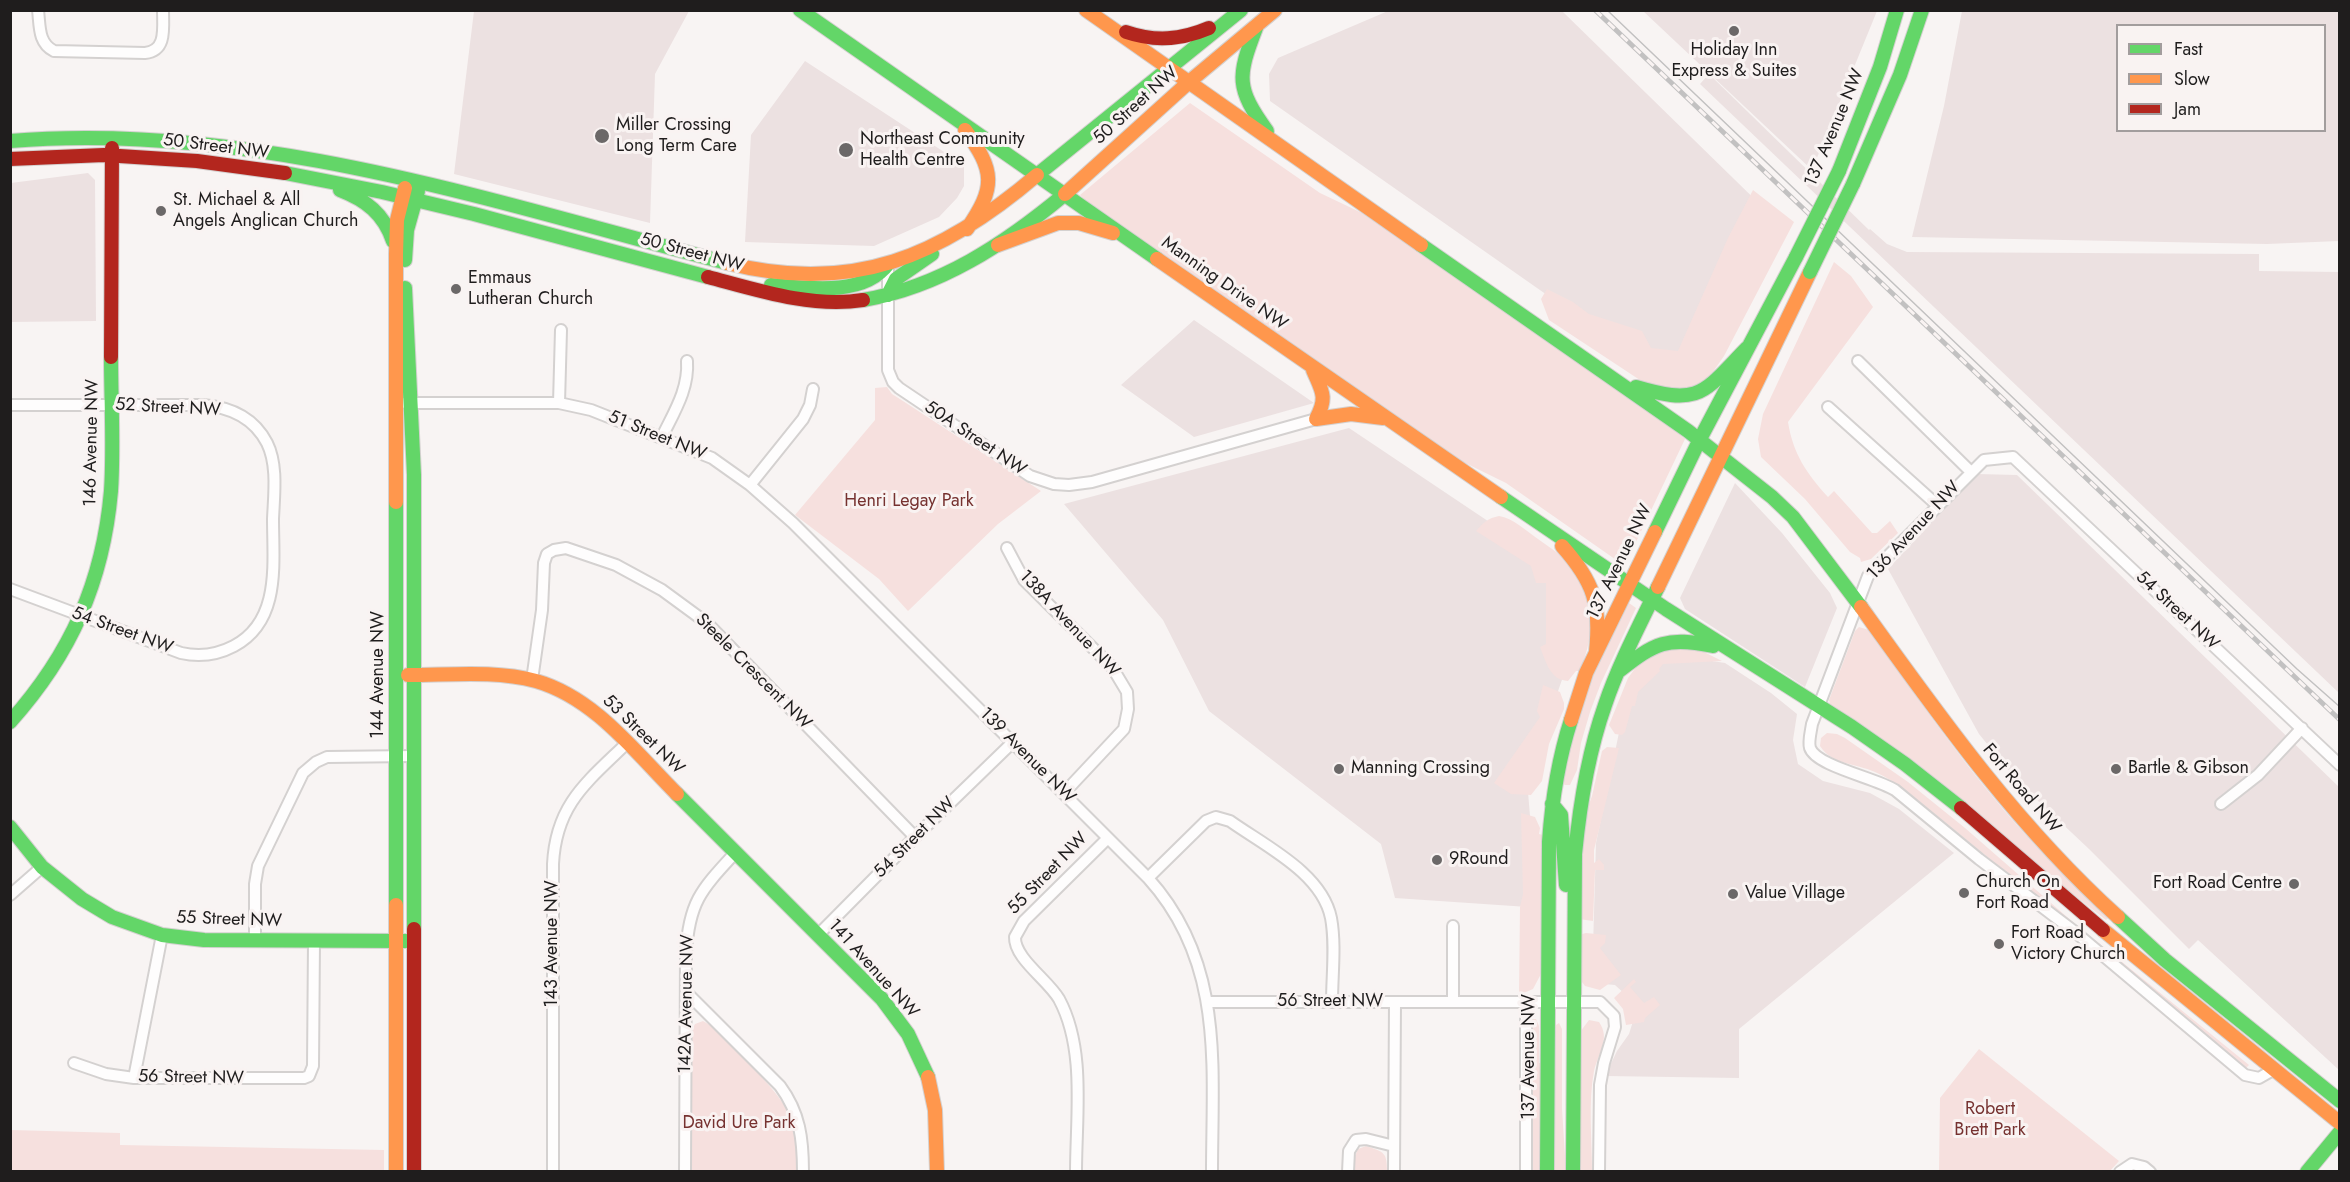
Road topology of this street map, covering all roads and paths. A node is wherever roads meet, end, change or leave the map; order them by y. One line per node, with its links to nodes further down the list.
1 (38, 10): 2 (street)
2 (164, 10)
3 (800, 10): 13 (main road, Manning Drive NW)
4 (1086, 10): 9 (main road)
5 (1275, 10): 10 (main road, 50 Street NW)
6 (1897, 10): 32 (main road, 137 Avenue NW, bridge)
7 (1922, 10): 47 (main road, 137 Avenue NW, bridge)
8 (1236, 14): 9 (main road); 11 (main road, 50 Street NW)
9 (1103, 23): 11 (main road)
10 (1257, 25): 12 (main road, 50 Street NW); 16 (main road)
11 (1168, 68): 12 (main road); 19 (main road, 50 Street NW)
12 (1188, 82): 16 (main road); 22 (main road, 50 Street NW)
13 (953, 117): 19 (main road, Manning Drive NW); 24 (main road)
14 (112, 138): 15 (main road, 50 Street NW); 17 (main road, 146 Avenue NW); 21 (main road, 50 Street NW)
15 (10, 141)
16 (1275, 142): 36 (main road)
17 (111, 156): 18 (main road, 50 Street NW); 20 (main road, 50 Street NW); 41 (main road, 146 Avenue NW)
18 (10, 159)
19 (1037, 175): 22 (main road, Manning Drive NW); 24 (main road, 50 Street NW)
20 (305, 177): 23 (main road, 50 Street NW); 27 (main road)
21 (413, 182): 23 (main road, 144 Avenue NW); 28 (main road, 50 Street NW)
22 (1065, 194): 25 (main road, Manning Drive NW); 26 (main road, 50 Street NW)
23 (409, 198): 27 (main road, 144 Avenue NW); 29 (main road, 50 Street NW); 38 (main road, 144 Avenue NW)
24 (963, 231): 28 (main road, 50 Street NW); 30 (main road)
25 (1127, 238): 26 (main road); 35 (main road, Manning Drive NW)
26 (998, 245): 30 (main road, 50 Street NW)
27 (396, 254): 38 (main road, 144 Avenue NW)
28 (888, 264): 29 (main road); 30 (street)
29 (745, 287): 30 (main road, 50 Street NW)
30 (888, 295): 43 (street, 50A Street NW)
31 (561, 330): 39 (street)
32 (1747, 348): 36 (main road); 46 (main road, 137 Avenue NW)
33 (687, 361): 45 (street)
34 (1858, 361): 49 (street)
35 (1311, 366): 43 (main road); 44 (main road, Manning Drive NW)
36 (1621, 382): 46 (main road)
37 (813, 390): 50 (street)
38 (404, 403): 39 (street, 51 Street NW); 64 (main road, 144 Avenue NW); 65 (main road, 144 Avenue NW)
39 (560, 403): 45 (street, 51 Street NW)
40 (10, 405): 41 (street, 52 Street NW)
41 (111, 405): 59 (main road, 146 Avenue NW); 60 (street, 52 Street NW)
42 (1828, 407): 51 (street)
43 (1316, 419): 44 (main road)
44 (1386, 419): 52 (main road, Manning Drive NW)
45 (662, 437): 50 (street, 51 Street NW)
46 (1700, 439): 47 (main road); 54 (main road, 137 Avenue NW)
47 (1722, 457): 57 (main road, 137 Avenue NW); 58 (main road, Fort Road NW)
48 (2013, 457): 49 (street, 136 Avenue NW); 69 (street, 54 Street NW)
49 (1970, 471): 51 (street, 136 Avenue NW)
50 (750, 484): 56 (street, 51 Street NW)
51 (1937, 505): 58 (street, 136 Avenue NW)
52 (1544, 526): 54 (main road, Manning Drive NW); 62 (main road)
53 (1006, 548): 75 (street, 138A Avenue NW)
54 (1629, 584): 57 (main road); 62 (main road, 137 Avenue NW)
55 (10, 588): 59 (street, 54 Street NW)
56 (866, 594): 70 (street, 139 Avenue NW)
57 (1652, 599): 61 (main road); 63 (main road, 137 Avenue NW)
58 (1858, 601): 67 (street, 136 Avenue NW); 86 (main road, Fort Road NW)
59 (82, 617): 60 (street, 54 Street NW); 68 (main road, 146 Avenue NW)
60 (236, 645)
61 (1725, 648): 63 (main road); 67 (main road)
62 (1596, 652): 76 (main road, 137 Avenue NW)
63 (1619, 671): 77 (main road, 137 Avenue NW)
64 (397, 675): 65 (main road, 53 Street NW); 72 (main road, 144 Avenue NW)
65 (415, 675): 66 (main road, 53 Street NW); 73 (main road, 144 Avenue NW)
66 (532, 680): 71 (main road, 53 Street NW); 80 (street, Steele Crescent NW)
67 (1818, 705): 90 (main road); 105 (street)
68 (10, 722)
69 (2302, 729): 74 (street, 54 Street NW); 78 (street)
70 (1013, 742): 75 (street, 139 Avenue NW); 80 (street, 54 Street NW)
71 (627, 743): 82 (main road, 53 Street NW); 113 (street, 143 Avenue NW)
72 (396, 756): 73 (street); 91 (street); 93 (main road, 144 Avenue NW)
73 (414, 756): 94 (main road, 144 Avenue NW)
74 (2340, 765)
75 (1064, 794): 81 (street, 139 Avenue NW)
76 (1552, 804): 77 (main road); 95 (main road); 102 (main road, 137 Avenue NW)
77 (1580, 804): 95 (main road, 137 Avenue NW)
78 (2222, 804)
79 (10, 827): 83 (main road, 55 Street NW)
80 (915, 837): 89 (street, 54 Street NW)
81 (1108, 838): 84 (street, 139 Avenue NW); 117 (street, 55 Street NW)
82 (736, 852): 89 (main road, 141 Avenue NW); 96 (street, 142A Avenue NW)
83 (42, 867): 85 (street); 88 (main road, 55 Street NW)
84 (1148, 878): 97 (street, 139 Avenue NW); 98 (street)
85 (10, 895)
86 (2123, 923): 90 (main road); 107 (main road, Fort Road NW)
87 (1453, 926): 100 (street)
88 (162, 935): 91 (main road, 55 Street NW); 106 (street)
89 (818, 935): 116 (main road, 141 Avenue NW)
90 (2111, 937): 105 (main road)
91 (255, 940): 92 (main road, 55 Street NW)
92 (314, 941): 93 (main road, 55 Street NW); 106 (street, 56 Street NW)
93 (396, 941): 94 (main road, 55 Street NW); 111 (main road, 144 Avenue NW)
94 (414, 941): 112 (main road, 144 Avenue NW)
95 (1573, 947): 103 (main road, 137 Avenue NW)
96 (686, 992): 114 (street, 142A Avenue NW); 115 (street)
97 (1208, 1002): 98 (street, 56 Street NW); 118 (street, 139 Avenue NW)
98 (1332, 1002): 99 (street, 56 Street NW)
99 (1395, 1002): 100 (street, 56 Street NW); 110 (street)
100 (1453, 1002): 101 (street, 56 Street NW)
101 (1526, 1003): 102 (street, 56 Street NW); 121 (street, 137 Avenue NW)
102 (1548, 1003): 103 (street, 56 Street NW); 122 (main road, 137 Avenue NW)
103 (1573, 1003): 123 (main road, 137 Avenue NW); 124 (street)
104 (74, 1063): 106 (street, 56 Street NW)
105 (2273, 1070): 108 (main road)
106 (134, 1078)
107 (2340, 1101)
108 (2340, 1124)
109 (2340, 1132): 127 (main road)
110 (1394, 1146): 119 (street); 120 (street)
111 (396, 1172)
112 (414, 1172)
113 (553, 1172)
114 (686, 1172)
115 (803, 1172)
116 (938, 1172)
117 (1076, 1172)
118 (1212, 1172)
119 (1348, 1172)
120 (1394, 1172)
121 (1526, 1172)
122 (1547, 1172)
123 (1573, 1172)
124 (1599, 1172)
125 (2120, 1172): 126 (street)
126 (2150, 1172)
127 (2307, 1172)

